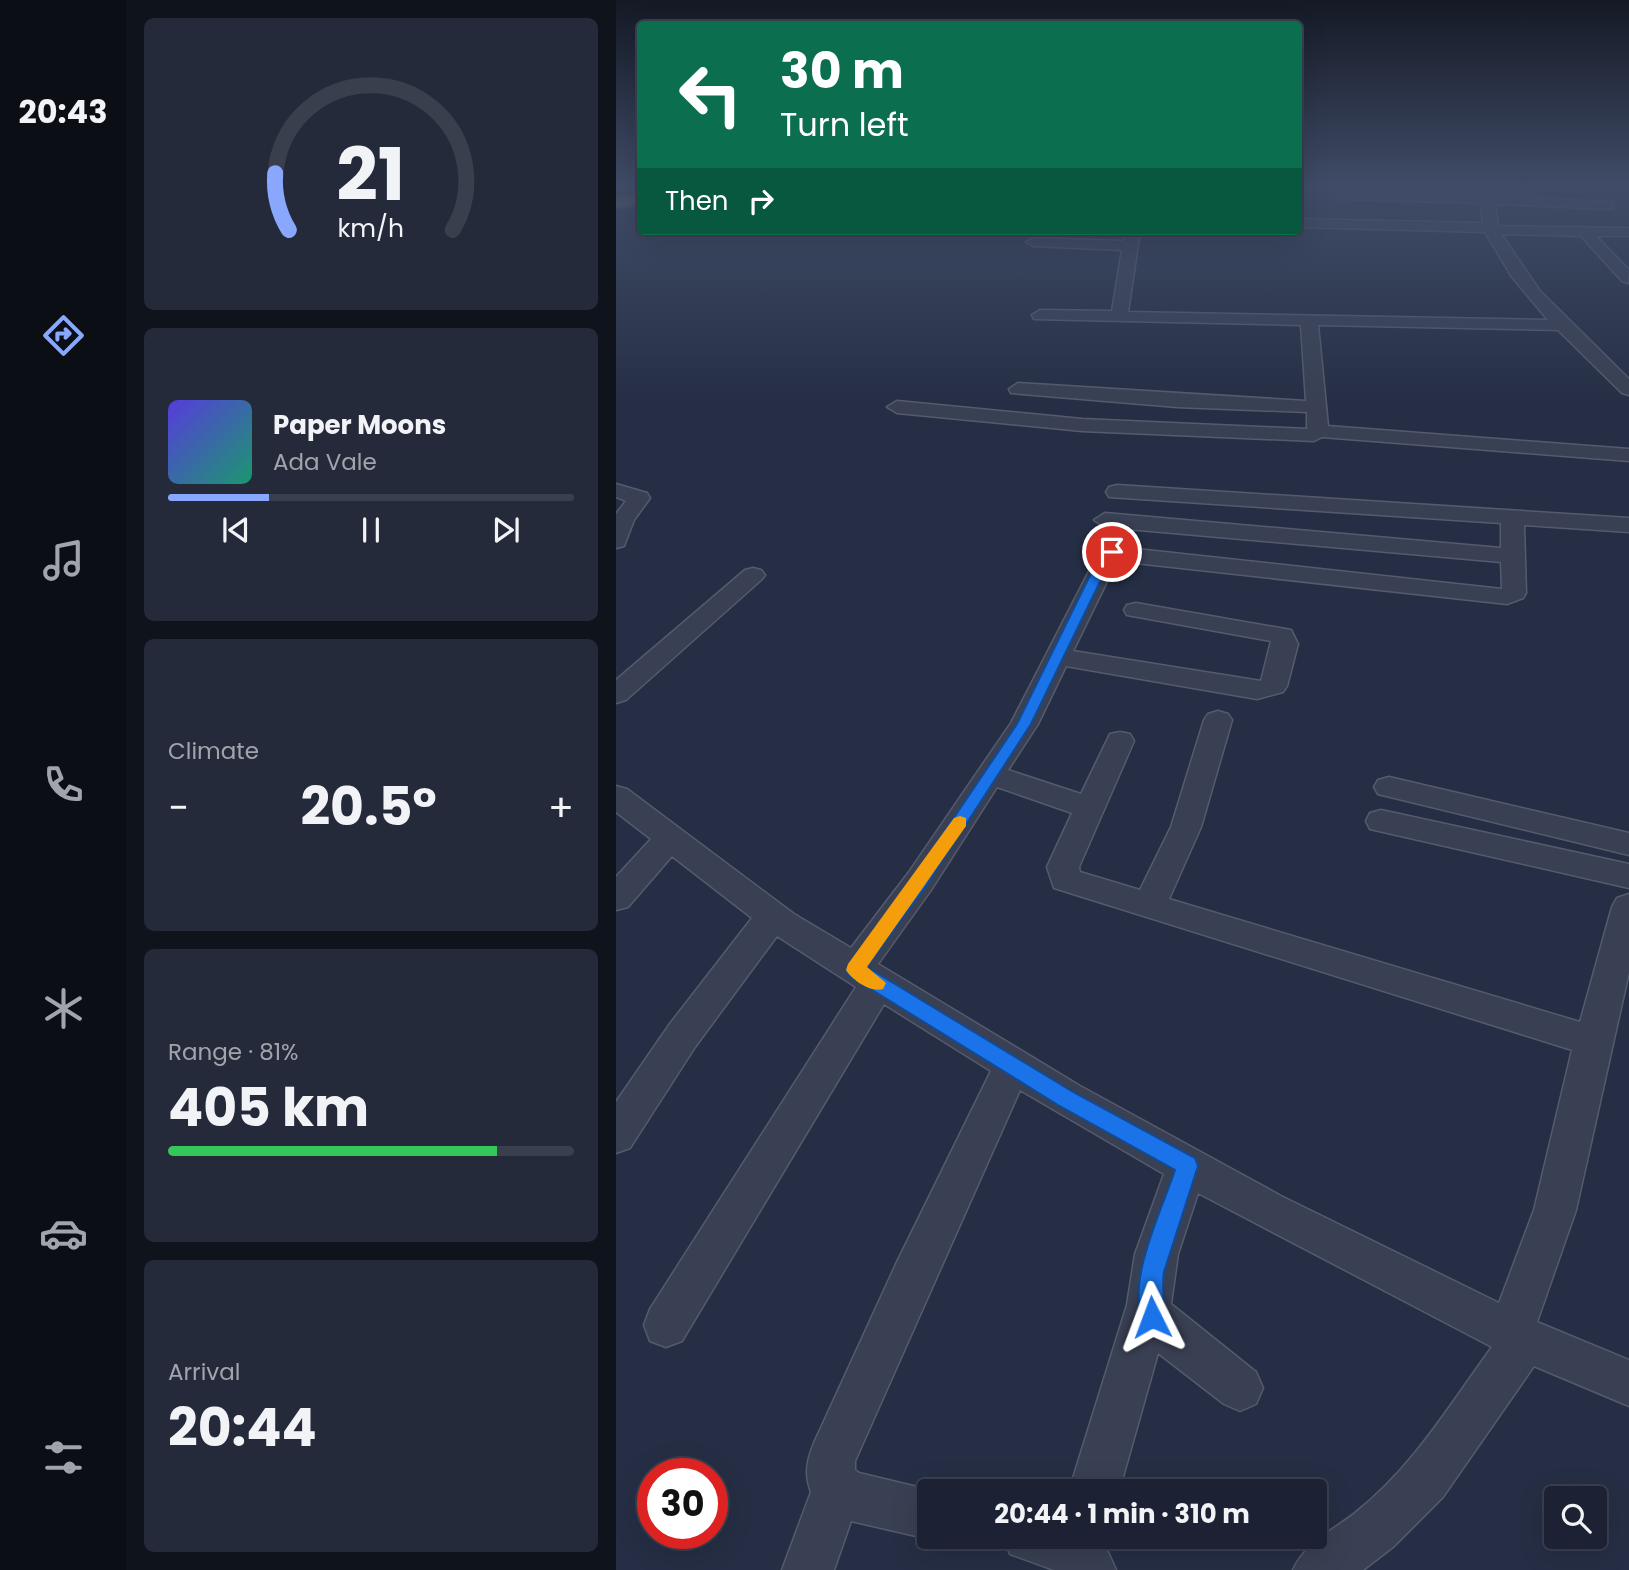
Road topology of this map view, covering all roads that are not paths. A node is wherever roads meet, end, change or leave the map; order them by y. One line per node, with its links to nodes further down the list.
1 (1129, 258): 6 (street)
2 (1510, 258): 8 (street)
3 (1608, 258): 4 (street)
4 (1628, 278)
5 (1040, 315): 6 (street)
6 (1119, 317): 7 (street)
7 (1309, 321): 8 (street); 12 (street)
8 (1565, 326): 10 (street)
9 (1018, 389): 12 (street)
10 (1629, 389)
11 (897, 407): 13 (street)
12 (1316, 407): 13 (street)
13 (1318, 431): 14 (street)
14 (1629, 455)
15 (616, 490): 20 (street)
16 (1117, 492): 17 (street)
17 (1512, 516): 19 (street); 21 (street)
18 (1105, 520): 21 (street)
19 (1629, 525)
20 (616, 541)
21 (1513, 556): 24 (street)
22 (753, 575): 25 (street)
23 (1136, 610): 24 (street)
24 (1057, 656): 28 (street)
25 (616, 694)
26 (1218, 720): 37 (street)
27 (1119, 741): 31 (street)
28 (992, 775): 31 (street); 40 (street)
29 (1390, 787): 34 (street)
30 (616, 796): 33 (street)
31 (1089, 808): 37 (street)
32 (1381, 821): 35 (street)
33 (671, 837): 36 (street); 39 (street)
34 (1629, 844)
35 (1629, 876)
36 (616, 898)
37 (1149, 906): 41 (street)
38 (1629, 907): 41 (street)
39 (772, 916): 40 (street); 43 (street)
40 (866, 977): 42 (street); 46 (street)
41 (1593, 1041): 47 (street)
42 (1012, 1066): 44 (street); 51 (street)
43 (620, 1122)
44 (1187, 1166): 45 (street); 47 (street)
45 (1149, 1305): 49 (street); 50 (street)
46 (666, 1325)
47 (1518, 1336): 48 (street); 54 (street)
48 (1629, 1383)
49 (1240, 1388)
50 (1098, 1479)
51 (837, 1489): 52 (street); 53 (street)
52 (917, 1511)
53 (808, 1570)
54 (1319, 1570)

